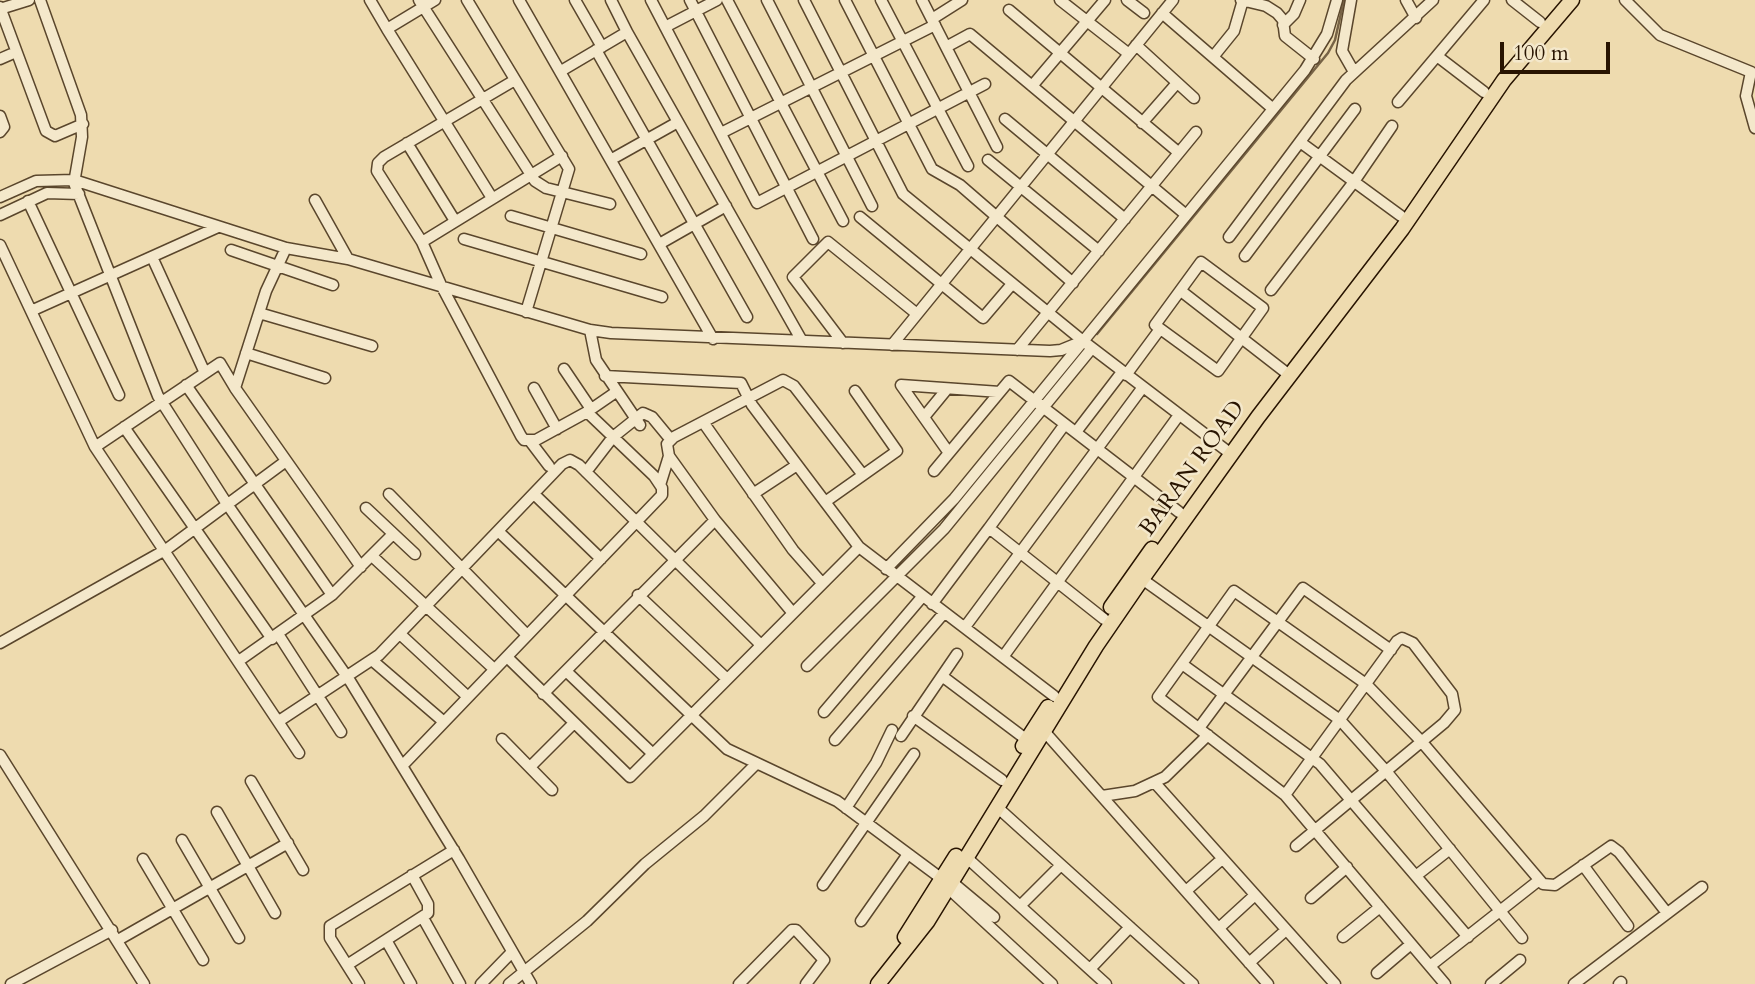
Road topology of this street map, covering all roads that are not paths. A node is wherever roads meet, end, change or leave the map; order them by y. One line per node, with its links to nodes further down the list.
1 (29, 0): 35 (street)
2 (40, 0): 85 (street)
3 (370, 0): 46 (street)
4 (435, 0): 34 (street)
5 (467, 0): 63 (street)
6 (519, 0): 59 (street)
7 (575, 0): 50 (street)
8 (611, 0): 47 (street)
9 (651, 0): 45 (street)
10 (690, 0): 37 (street)
11 (717, 0): 37 (street)
12 (727, 0): 74 (street)
13 (766, 0): 67 (street)
14 (804, 0): 62 (street)
15 (845, 0): 55 (street)
16 (881, 0): 48 (street)
17 (922, 0): 41 (street)
18 (962, 0): 41 (street)
19 (1060, 0): 42 (street)
20 (1105, 0): 42 (street)
21 (1127, 0): 38 (street)
22 (1173, 0): 39 (street)
23 (1243, 0): 44 (street); 56 (street)
24 (1300, 0): 44 (street)
25 (1336, 0): 58 (street)
26 (1351, 0): 60 (street)
27 (1406, 0): 40 (street)
28 (1433, 0): 40 (street)
29 (1484, 0): 54 (street)
30 (1512, 0): 43 (street)
31 (1561, 0): 43 (main road, BARAN ROAD)
32 (1572, 0): 100 (main road, BARAN ROAD)
33 (1625, 0): 61 (street)
34 (421, 4): 46 (street); 72 (street)
35 (0, 8): 52 (street)
36 (1009, 10): 53 (street)
37 (696, 11): 45 (street); 79 (street)
38 (1144, 13)
39 (1162, 13): 51 (street); 56 (street)
40 (1416, 18): 60 (street)
41 (933, 22): 48 (street); 49 (street)
42 (1086, 22): 51 (street); 53 (street)
43 (1541, 22): 69 (main road, BARAN ROAD)
44 (1283, 25): 58 (street)
45 (665, 27): 91 (street)
46 (387, 29): 82 (street)
47 (627, 32): 50 (street); 83 (street)
48 (902, 42): 55 (street); 75 (street)
49 (946, 47): 66 (street); 70 (street)
50 (599, 49): 59 (street); 92 (street)
51 (1133, 50): 64 (street); 68 (street)
52 (16, 52): 57 (street); 85 (street)
53 (1059, 54): 66 (street); 68 (street)
54 (1437, 56): 69 (street); 73 (street)
55 (874, 57): 62 (street); 86 (street)
56 (1213, 57): 76 (street)
57 (0, 59)
58 (1314, 59): 76 (street)
59 (561, 71): 103 (street)
60 (1353, 72): 94 (street)
61 (1753, 72): 88 (street)
62 (842, 73): 67 (street); 93 (street)
63 (515, 80): 72 (street); 99 (street)
64 (1177, 83): 71 (street); 84 (street)
65 (985, 84): 70 (street)
66 (1032, 86): 81 (street)
67 (812, 88): 74 (street); 101 (street)
68 (1101, 88): 81 (street); 84 (street)
69 (1484, 92): 100 (main road, BARAN ROAD)
70 (969, 93): 75 (street); 96 (street)
71 (1194, 97)
72 (483, 100): 82 (street); 107 (street)
73 (1398, 102)
74 (780, 104): 79 (street); 106 (street)
75 (938, 108): 86 (street); 105 (street)
76 (1272, 108): 122 (street)
77 (1355, 109): 102 (street)
78 (0, 116): 89 (street)
79 (751, 118): 91 (street); 112 (street)
80 (1005, 119): 98 (street)
81 (1074, 121): 98 (street); 111 (street)
82 (445, 122): 95 (street); 116 (street)
83 (678, 122): 92 (street); 120 (street)
84 (1142, 123): 97 (street)
85 (83, 124): 108 (street)
86 (908, 124): 93 (street); 125 (street)
87 (1392, 126): 109 (street)
88 (1755, 128)
89 (0, 132)
90 (1196, 132): 97 (street)
91 (721, 134): 112 (street)
92 (647, 139): 103 (street); 131 (street)
93 (876, 141): 101 (street); 141 (street)
94 (1300, 142): 102 (street); 134 (street)
95 (407, 143): 129 (street); 137 (street)
96 (997, 147)
97 (1178, 152): 111 (street)
98 (1047, 154): 110 (street); 128 (street)
99 (562, 156): 107 (street); 113 (street)
100 (1447, 156): 126 (main road, BARAN ROAD); 209 (main road, BARAN ROAD)
101 (846, 157): 106 (street); 121 (street)
102 (1319, 157): 109 (street); 145 (street)
103 (612, 159): 138 (street)
104 (988, 160): 110 (street)
105 (968, 166)
106 (816, 172): 112 (street); 130 (street)
107 (530, 176): 113 (street); 116 (street)
108 (74, 180): 114 (street); 115 (street); 132 (street)
109 (1353, 183): 126 (street); 156 (street)
110 (1021, 186): 125 (street); 143 (street)
111 (1152, 186): 122 (street); 128 (street)
112 (787, 188): 136 (street)
113 (562, 193): 119 (street); 133 (street)
114 (79, 194): 118 (street); 150 (street)
115 (0, 197)
116 (492, 198): 129 (street)
117 (315, 200): 147 (street)
118 (28, 201): 123 (street); 158 (street)
119 (610, 204)
120 (726, 206): 131 (street); 170 (street)
121 (872, 206)
122 (1185, 214): 172 (street)
123 (0, 215)
124 (511, 216): 133 (street)
125 (997, 216): 141 (street); 152 (street)
126 (1401, 216): 178 (main road, BARAN ROAD)
127 (860, 218): 151 (street)
128 (1125, 219): 143 (street)
129 (455, 221): 137 (street)
130 (843, 221)
131 (695, 223): 138 (street); 165 (street)
132 (218, 227): 140 (street); 146 (street)
133 (552, 228): 144 (street); 148 (street)
134 (1228, 237)
135 (464, 239): 148 (street)
136 (813, 239)
137 (422, 242): 155 (street)
138 (661, 243): 168 (street)
139 (0, 245): 160 (street)
140 (286, 248): 147 (street); 149 (street)
141 (969, 249): 151 (street); 153 (street)
142 (231, 250): 149 (street)
143 (1099, 251): 152 (street)
144 (641, 254)
145 (1245, 256)
146 (152, 257): 150 (street); 179 (street)
147 (348, 259): 155 (street)
148 (542, 262): 159 (street); 161 (street)
149 (277, 266): 154 (street); 162 (street)
150 (111, 276): 158 (street); 193 (street)
151 (942, 282): 153 (street); 163 (street)
152 (1073, 283): 164 (street)
153 (1013, 284): 164 (street)
154 (333, 285)
155 (441, 285): 161 (street); 206 (street)
156 (1271, 290)
157 (1181, 291): 166 (street); 169 (street); 169 (street)
158 (71, 294): 160 (street); 191 (street)
159 (662, 297)
160 (30, 311): 207 (street)
161 (526, 312): 167 (street)
162 (259, 313): 174 (street); 176 (street)
163 (917, 314): 171 (street); 173 (street)
164 (1047, 314): 172 (street); 175 (street)
165 (747, 317)
166 (1160, 329): 169 (street); 180 (street)
167 (590, 330): 168 (street); 181 (street)
168 (713, 339): 170 (street)
169 (1242, 339): 178 (street)
170 (802, 341): 171 (street)
171 (843, 343): 173 (street)
172 (1087, 344): 175 (street); 180 (street); 194 (street)
173 (892, 345): 175 (street)
174 (372, 346)
175 (1017, 350)
176 (246, 353): 182 (street); 185 (street)
177 (564, 369): 195 (street)
178 (1284, 371): 209 (main road, BARAN ROAD)
179 (205, 373): 183 (street); 185 (street)
180 (1124, 374): 184 (street); 203 (street)
181 (605, 376): 189 (street); 192 (street)
182 (324, 378)
183 (186, 385): 193 (street); 219 (street)
184 (1143, 387): 196 (street); 208 (street)
185 (235, 388): 212 (street)
186 (534, 388): 202 (street)
187 (947, 389): 190 (street); 197 (street); 197 (street)
188 (855, 391): 217 (street)
189 (616, 392): 195 (street); 198 (street)
190 (1000, 392): 194 (street); 210 (street)
191 (119, 396)
192 (749, 397): 199 (street); 213 (street); 217 (street)
193 (161, 402): 201 (street); 225 (street)
194 (1040, 405): 200 (street); 243 (street); 244 (street)
195 (589, 410): 202 (street); 204 (street)
196 (1179, 415): 209 (street); 218 (street)
197 (923, 417): 210 (street)
198 (638, 422): 204 (street); 205 (street)
199 (703, 422): 205 (street); 223 (street)
200 (1065, 424): 203 (street); 231 (street)
201 (124, 427): 207 (street); 230 (street)
202 (557, 429): 206 (street)
203 (1076, 432): 208 (street)
204 (613, 437): 216 (street); 220 (street)
205 (671, 440): 211 (street)
206 (530, 441): 214 (street)
207 (95, 447): 235 (street)
208 (1096, 447): 218 (street); 236 (street)
209 (1228, 452): 227 (main road, BARAN ROAD); 245 (main road, BARAN ROAD)
210 (948, 453): 215 (street)
211 (669, 456): 220 (street); 228 (street)
212 (286, 461): 219 (street); 241 (street)
213 (797, 465): 223 (street); 224 (street)
214 (549, 466)
215 (934, 471)
216 (586, 472): 222 (street); 229 (street)
217 (863, 475): 224 (street)
218 (1136, 477): 227 (street); 247 (street)
219 (255, 484): 225 (street); 248 (street)
220 (660, 485): 229 (street)
221 (389, 494): 242 (street)
222 (534, 494): 232 (street); 240 (street)
223 (753, 494): 246 (street)
224 (825, 502): 234 (street)
225 (227, 504): 230 (street); 256 (street)
226 (366, 508): 233 (street)
227 (1179, 512): 257 (main road, BARAN ROAD)
228 (715, 520): 239 (street); 254 (street)
229 (638, 522): 239 (street); 240 (street)
230 (196, 527): 235 (street); 264 (street)
231 (989, 528): 236 (street); 252 (street)
232 (498, 531): 242 (street); 250 (street)
233 (393, 534): 237 (street); 238 (street)
234 (859, 547): 243 (street); 246 (street)
235 (165, 550): 265 (street); 271 (street)
236 (1018, 553): 247 (street); 259 (street)
237 (415, 554)
238 (373, 556): 241 (street); 253 (street)
239 (675, 558): 249 (street); 266 (street)
240 (601, 559): 250 (street)
241 (361, 567): 248 (street)
242 (462, 569): 253 (street); 263 (street)
243 (886, 569): 244 (street)
244 (897, 577): 251 (street); 275 (street)
245 (1142, 579): 260 (street); 294 (main road, BARAN ROAD)
246 (822, 583): 254 (street)
247 (1055, 583): 257 (street); 270 (street)
248 (332, 595): 256 (street)
249 (638, 595): 261 (street); 280 (street)
250 (565, 596): 261 (street); 263 (street)
251 (922, 597): 252 (street); 287 (street)
252 (932, 604): 255 (street)
253 (426, 606): 262 (street); 276 (street)
254 (792, 612): 266 (street)
255 (944, 612): 259 (street); 298 (street)
256 (304, 616): 264 (street); 279 (street)
257 (1104, 619): 284 (main road, BARAN ROAD)
258 (1278, 623): 260 (street); 267 (street); 272 (street); 281 (street)
259 (965, 627): 270 (street)
260 (1209, 629): 272 (street); 274 (street)
261 (604, 632): 277 (street); 289 (street)
262 (400, 634): 273 (street); 286 (street)
263 (527, 635): 269 (street)
264 (275, 636): 271 (street); 283 (street)
265 (0, 643)
266 (761, 645): 280 (street)
267 (1391, 650): 281 (street); 300 (street)
268 (957, 654): 278 (street)
269 (507, 657): 276 (street); 282 (street)
270 (1003, 657): 284 (street)
271 (240, 660): 291 (street)
272 (1251, 660): 285 (street); 290 (street)
273 (373, 661): 279 (street); 292 (street)
274 (1182, 664): 285 (street); 295 (street)
275 (807, 666)
276 (494, 669): 286 (street)
277 (566, 671): 282 (street); 302 (street)
278 (942, 676): 288 (street); 299 (street)
279 (347, 678): 283 (street); 307 (street)
280 (726, 680): 289 (street)
281 (1366, 684): 290 (street); 300 (street)
282 (543, 694): 293 (street)
283 (318, 696): 291 (street); 296 (street)
284 (1054, 696): 299 (main road, BARAN ROAD)
285 (1225, 696): 295 (street); 305 (street)
286 (468, 697): 292 (street)
287 (824, 712)
288 (913, 716): 310 (street); 318 (street)
289 (690, 717): 302 (street); 306 (street)
290 (1340, 720): 305 (street); 309 (street)
291 (279, 721): 301 (street)
292 (444, 722): 307 (street)
293 (573, 724): 302 (street); 308 (street)
294 (1044, 731): 315 (street); 317 (main road, BARAN ROAD)
295 (1204, 731): 312 (street); 314 (street)
296 (341, 732)
297 (502, 738): 308 (street)
298 (835, 740)
299 (1027, 740): 310 (main road, BARAN ROAD)
300 (1421, 741): 309 (street); 338 (street)
301 (299, 753)
302 (653, 754)
303 (914, 754): 320 (street)
304 (0, 755): 359 (street)
305 (1312, 756): 314 (street); 316 (street)
306 (756, 764): 318 (street); 373 (street)
307 (402, 766): 326 (street)
308 (530, 767): 313 (street)
309 (1386, 771): 316 (street); 325 (street)
310 (1002, 780): 339 (main road, BARAN ROAD)
311 (251, 782): 323 (street)
312 (1155, 783): 315 (street); 330 (street)
313 (552, 790)
314 (1285, 795): 321 (street)
315 (1102, 796): 343 (street)
316 (1353, 800): 321 (street); 337 (street)
317 (997, 807): 328 (main road, BARAN ROAD); 331 (street)
318 (846, 808): 320 (street)
319 (217, 812): 333 (street)
320 (868, 824): 327 (street); 340 (street)
321 (1316, 829): 324 (street); 334 (street)
322 (182, 840): 342 (street)
323 (288, 843): 333 (street); 335 (street)
324 (1296, 846)
325 (1450, 849): 337 (street); 349 (street)
326 (454, 850): 336 (street); 366 (street)
327 (908, 853): 339 (street); 354 (street)
328 (965, 858): 339 (main road, BARAN ROAD); 346 (street)
329 (143, 859): 348 (street)
330 (1222, 859): 343 (street); 344 (street)
331 (1061, 865): 346 (street); 356 (street)
332 (1583, 865): 338 (street); 351 (street); 355 (street)
333 (247, 866): 342 (street); 350 (street)
334 (1347, 867): 345 (street); 347 (street)
335 (303, 870)
336 (412, 875): 353 (street); 370 (street)
337 (1417, 875): 361 (street)
338 (1538, 881): 349 (street)
339 (947, 883): 352 (street); 386 (main road, BARAN ROAD); 387 (main road, BARAN ROAD); 388 (street)
340 (823, 885)
341 (1702, 887): 351 (street)
342 (210, 888): 348 (street); 362 (street)
343 (1186, 891): 357 (street)
344 (1255, 895): 357 (street); 358 (street)
345 (1311, 898)
346 (1020, 906): 372 (street)
347 (1380, 907): 360 (street); 365 (street)
348 (172, 909): 359 (street); 367 (street)
349 (1500, 911): 361 (street); 363 (street)
350 (275, 913)
351 (1667, 913): 394 (street)
352 (994, 917)
353 (423, 918): 364 (street); 376 (street)
354 (861, 920)
355 (1628, 926)
356 (1130, 927): 372 (street); 390 (street)
357 (1219, 928): 369 (street)
358 (1286, 930): 369 (street); 392 (street)
359 (115, 935): 377 (street); 378 (street)
360 (1343, 937)
361 (1468, 937): 371 (street)
362 (239, 938)
363 (1522, 938)
364 (386, 940): 370 (street); 380 (street)
365 (1410, 943): 371 (street); 374 (street)
366 (512, 953): 373 (street); 381 (street)
367 (202, 960)
368 (1520, 960): 393 (street)
369 (1249, 963): 391 (street)
370 (347, 965): 379 (street)
371 (1430, 966): 375 (street)
372 (1090, 969): 389 (street)
373 (522, 970): 382 (street); 383 (street)
374 (1377, 972)
375 (1437, 981)
376 (456, 982)
377 (11, 984)
378 (144, 984)
379 (359, 984)
380 (411, 984)
381 (481, 984)
382 (509, 984)
383 (531, 984)
384 (739, 984): 385 (street)
385 (806, 984)
386 (867, 984)
387 (878, 984)
388 (1052, 984)
389 (1106, 984)
390 (1193, 984)
391 (1268, 984)
392 (1335, 984)
393 (1491, 984)
394 (1574, 984)

